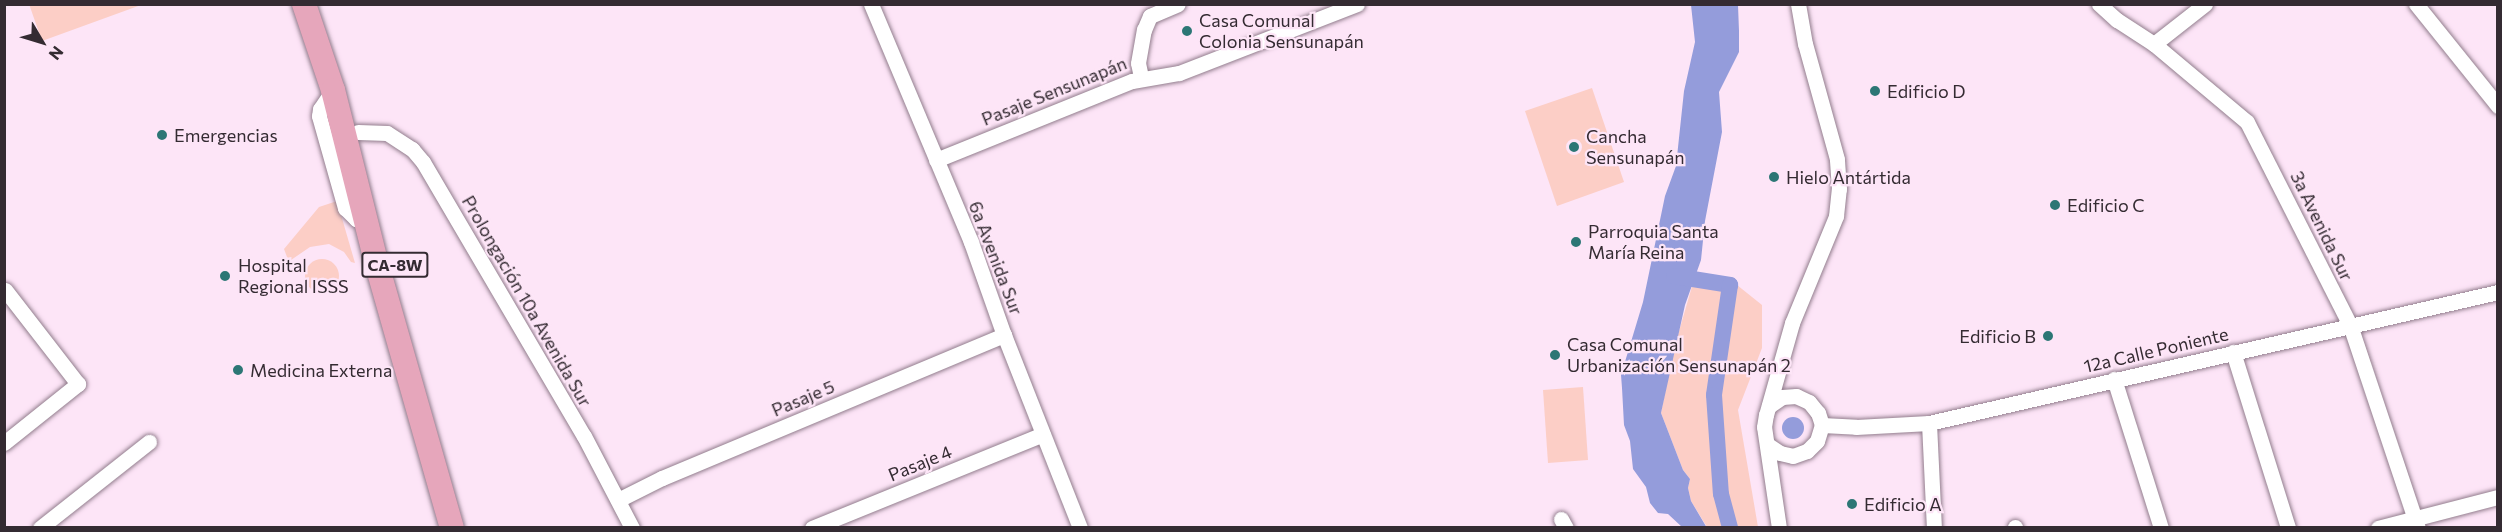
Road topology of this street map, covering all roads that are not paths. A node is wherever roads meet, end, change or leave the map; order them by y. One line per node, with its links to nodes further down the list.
1 (304, 4): 32 (main road, CA-8W)
2 (320, 4): 13 (main road, CA-8W)
3 (871, 4): 14 (street, 6a Avenida Sur)
4 (1178, 4): 11 (street)
5 (1357, 4): 11 (street, Pasaje Sensunapán)
6 (1798, 4): 21 (street)
7 (2099, 4): 10 (street, 3a Avenida Sur)
8 (2205, 4): 10 (street)
9 (2416, 4): 12 (street)
10 (2154, 44): 17 (street, 3a Avenida Sur)
11 (1141, 77): 14 (street, Pasaje Sensunapán)
12 (2497, 101)
13 (358, 132): 29 (street, Prolongación 10a Avenida Sur); 33 (main road, CA-8W)
14 (936, 160): 18 (street, 6a Avenida Sur)
15 (5, 290): 26 (street)
16 (2498, 292): 17 (street, 12a Calle Poniente)
17 (2350, 325): 19 (street, 12a Calle Poniente); 30 (street, 3a Avenida Sur)
18 (1004, 335): 24 (street, 6a Avenida Sur); 29 (street, Pasaje 5)
19 (2233, 352): 20 (street, 12a Calle Poniente); 40 (street)
20 (2114, 379): 22 (street, 12a Calle Poniente); 39 (street)
21 (1769, 405): 23 (street); 27 (street)
22 (1929, 423): 23 (street, 12a Calle Poniente); 38 (street)
23 (1821, 425): 27 (street)
24 (1043, 434): 35 (street, Pasaje 4); 36 (street, 6a Avenida Sur)
25 (149, 442): 31 (street)
26 (4, 443)
27 (1768, 445): 37 (street)
28 (2498, 497): 30 (street)
29 (618, 500): 34 (street, Prolongación 10a Avenida Sur)
30 (2417, 523): 41 (street)
31 (40, 528)
32 (452, 528)
33 (465, 528)
34 (632, 528)
35 (812, 528)
36 (1080, 528)
37 (1779, 528)
38 (1934, 528)
39 (2161, 528)
40 (2288, 528)
41 (2378, 528)

